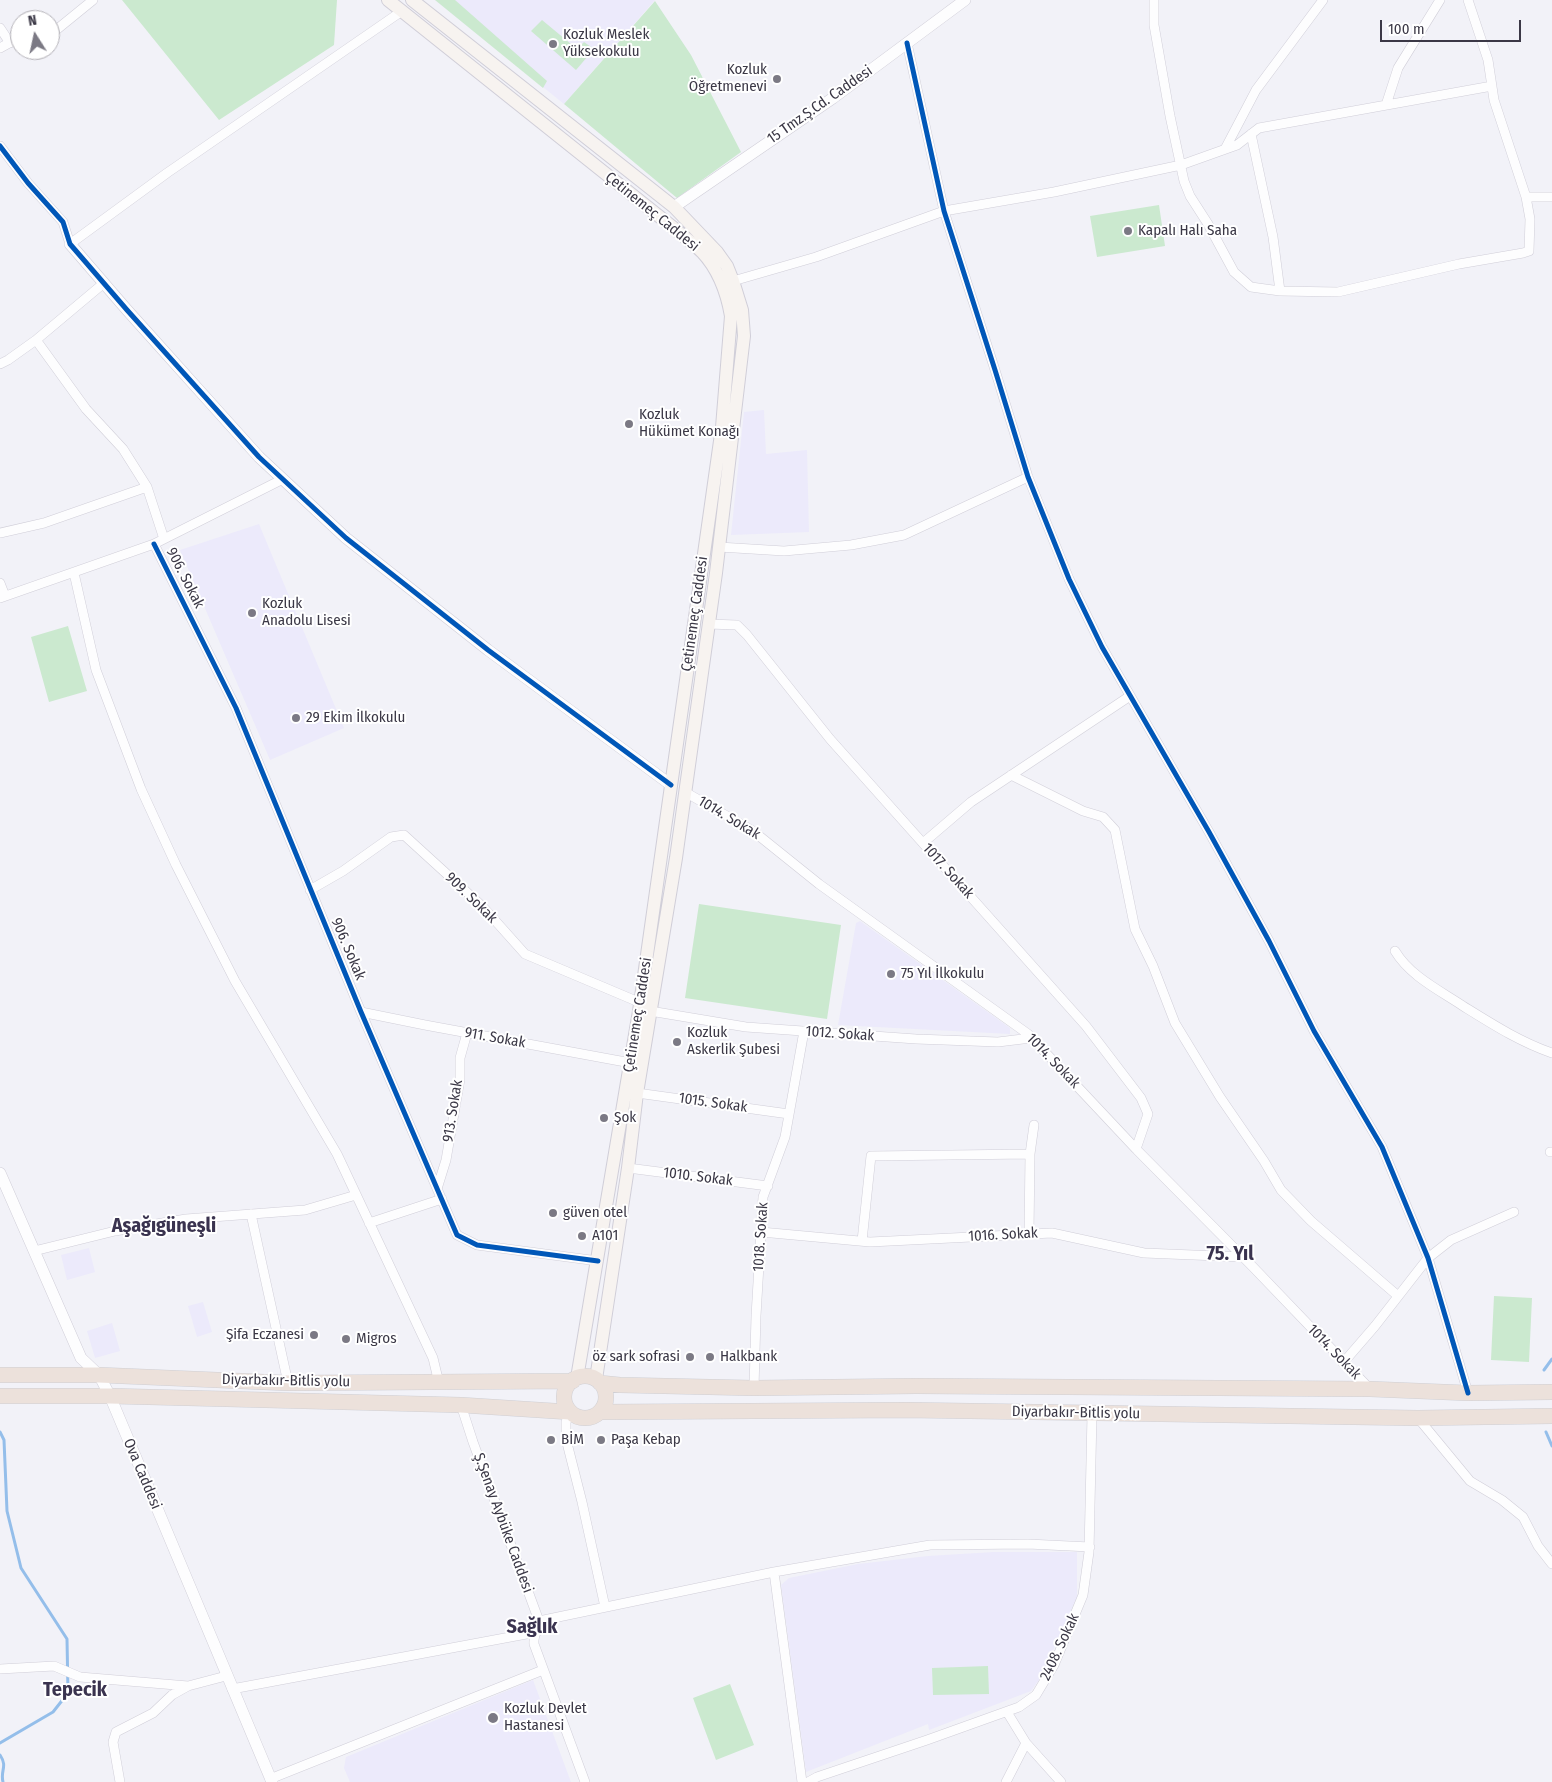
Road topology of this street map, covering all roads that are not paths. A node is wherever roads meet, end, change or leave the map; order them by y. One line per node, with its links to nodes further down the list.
1 (93, 0): 10 (street)
2 (388, 0): 9 (main road, Çetinemeç Caddesi)
3 (412, 0): 23 (main road, Çetinemeç Caddesi)
4 (965, 0): 13 (street, 15 Tmz.Ş.Cd. Caddesi)
5 (1154, 0): 20 (street)
6 (1323, 0): 19 (street)
7 (1440, 0): 16 (street)
8 (1468, 0): 15 (street)
9 (402, 11): 25 (street); 44 (main road, Çetinemeç Caddesi)
10 (60, 26)
11 (0, 28): 12 (street)
12 (10, 43): 14 (street)
13 (907, 43): 23 (street, 15 Tmz.Ş.Cd. Caddesi); 24 (street)
14 (0, 48)
15 (1492, 86): 16 (street); 21 (street)
16 (1386, 105): 17 (street)
17 (1251, 134): 19 (street); 28 (street)
18 (0, 146): 25 (street)
19 (1225, 149): 20 (street)
20 (1181, 165): 24 (street); 28 (street)
21 (1526, 197): 22 (street); 28 (street)
22 (1552, 197)
23 (674, 207): 26 (main road, Çetinemeç Caddesi)
24 (944, 211): 26 (street); 31 (street)
25 (70, 244): 27 (street)
26 (733, 281): 37 (main road, Çetinemeç Caddesi)
27 (104, 283): 29 (street); 32 (street)
28 (1280, 291)
29 (36, 340): 30 (street); 33 (street)
30 (0, 364)
31 (1028, 477): 37 (street); 42 (street)
32 (283, 479): 35 (street); 44 (street)
33 (147, 487): 34 (street); 35 (street)
34 (0, 533)
35 (164, 539): 36 (street)
36 (154, 544): 38 (street); 47 (street, 906. Sokak)
37 (719, 547): 41 (main road, Çetinemeç Caddesi)
38 (74, 573): 40 (street); 65 (street)
39 (0, 583): 40 (street)
40 (3, 597)
41 (708, 624): 45 (main road, Çetinemeç Caddesi); 46 (street, 1017. Sokak)
42 (1130, 696): 43 (street); 75 (street)
43 (1011, 775): 46 (street); 77 (street)
44 (671, 785): 49 (main road, Çetinemeç Caddesi)
45 (685, 792): 49 (main road, Çetinemeç Caddesi); 53 (street, 1014. Sokak)
46 (923, 843): 59 (street, 1017. Sokak)
47 (310, 890): 49 (street, 909. Sokak); 50 (street, 906. Sokak)
48 (1394, 950): 54 (street)
49 (645, 1007): 51 (street, 1012. Sokak); 55 (main road, Çetinemeç Caddesi); 56 (main road, Çetinemeç Caddesi)
50 (360, 1012): 52 (street, 911. Sokak); 64 (street, 906. Sokak)
51 (804, 1031): 53 (street, 1012. Sokak); 57 (street, 1018. Sokak)
52 (467, 1033): 55 (street, 911. Sokak); 64 (street, 913. Sokak)
53 (1031, 1038): 59 (street, 1014. Sokak)
54 (1552, 1053)
55 (631, 1063): 76 (main road, Çetinemeç Caddesi)
56 (637, 1092): 57 (street, 1015. Sokak); 61 (main road, Çetinemeç Caddesi)
57 (789, 1114): 63 (street, 1018. Sokak)
58 (1034, 1125): 60 (street)
59 (1136, 1149): 74 (street, 1014. Sokak)
60 (1030, 1154): 71 (street); 72 (street)
61 (628, 1168): 63 (street, 1010. Sokak); 82 (main road, Çetinemeç Caddesi)
62 (0, 1173): 73 (street, Ova Caddesi)
63 (768, 1186): 70 (street, 1018. Sokak)
64 (437, 1189): 66 (street, 906. Sokak)
65 (356, 1196): 68 (street); 69 (street)
66 (442, 1199): 69 (street); 76 (street, 906. Sokak)
67 (1514, 1212): 75 (street)
68 (251, 1214): 73 (street); 83 (street)
69 (369, 1222): 84 (street)
70 (761, 1232): 72 (street, 1016. Sokak); 85 (street, 1018. Sokak)
71 (1029, 1234): 72 (street, 1016. Sokak); 74 (street, 1016. Sokak)
72 (862, 1241)
73 (34, 1251): 80 (street, Ova Caddesi)
74 (1243, 1256): 78 (street, 1014. Sokak)
75 (1428, 1258): 77 (street); 88 (street)
76 (598, 1261): 81 (main road, Çetinemeç Caddesi)
77 (1398, 1296): 78 (street)
78 (1343, 1362): 86 (street, 1014. Sokak)
79 (0, 1375): 80 (highway, Diyarbakır-Bitlis yolu)
80 (99, 1375): 83 (highway, Diyarbakır-Bitlis yolu); 90 (street, Ova Caddesi)
81 (575, 1379): 82 (highway); 84 (highway, Diyarbakır-Bitlis yolu); 92 (highway)
82 (598, 1381): 85 (highway, Diyarbakır-Bitlis yolu); 93 (highway)
83 (288, 1383): 84 (highway, Diyarbakır-Bitlis yolu)
84 (439, 1383)
85 (754, 1388): 86 (highway, Diyarbakır-Bitlis yolu)
86 (1370, 1389): 88 (highway, Diyarbakır-Bitlis yolu)
87 (1552, 1392): 88 (highway, Diyarbakır-Bitlis yolu)
88 (1468, 1393)
89 (0, 1396): 90 (highway, Diyarbakır-Bitlis yolu)
90 (110, 1396): 91 (highway, Diyarbakır-Bitlis yolu); 105 (street, Ova Caddesi)
91 (461, 1405): 92 (highway, Diyarbakır-Bitlis yolu); 101 (street, Ş.Şenay Aybüke Caddesi)
92 (570, 1412): 93 (highway); 100 (street)
93 (600, 1412): 94 (highway, Diyarbakır-Bitlis yolu)
94 (1092, 1414): 96 (highway, Diyarbakır-Bitlis yolu); 97 (street, 2408. Sokak)
95 (1552, 1416): 96 (highway, Diyarbakır-Bitlis yolu)
96 (1418, 1418): 98 (street)
97 (1090, 1547): 99 (street); 108 (street, 2408. Sokak)
98 (1552, 1564)
99 (774, 1572): 100 (street); 113 (street)
100 (605, 1607): 101 (street)
101 (539, 1620): 102 (street, Ş.Şenay Aybüke Caddesi)
102 (537, 1632): 104 (street, Ş.Şenay Aybüke Caddesi); 107 (street)
103 (0, 1669): 106 (street)
104 (543, 1670): 110 (street); 112 (street, Ş.Şenay Aybüke Caddesi)
105 (226, 1676): 106 (street); 107 (street, Ova Caddesi)
106 (188, 1686): 111 (street)
107 (232, 1689): 110 (street, Ova Caddesi)
108 (1007, 1712): 109 (street); 114 (street, 2408. Sokak)
109 (1026, 1742): 115 (street); 116 (street)
110 (271, 1781)
111 (120, 1782)
112 (585, 1782)
113 (802, 1782)
114 (808, 1782)
115 (1006, 1782)
116 (1061, 1782)

